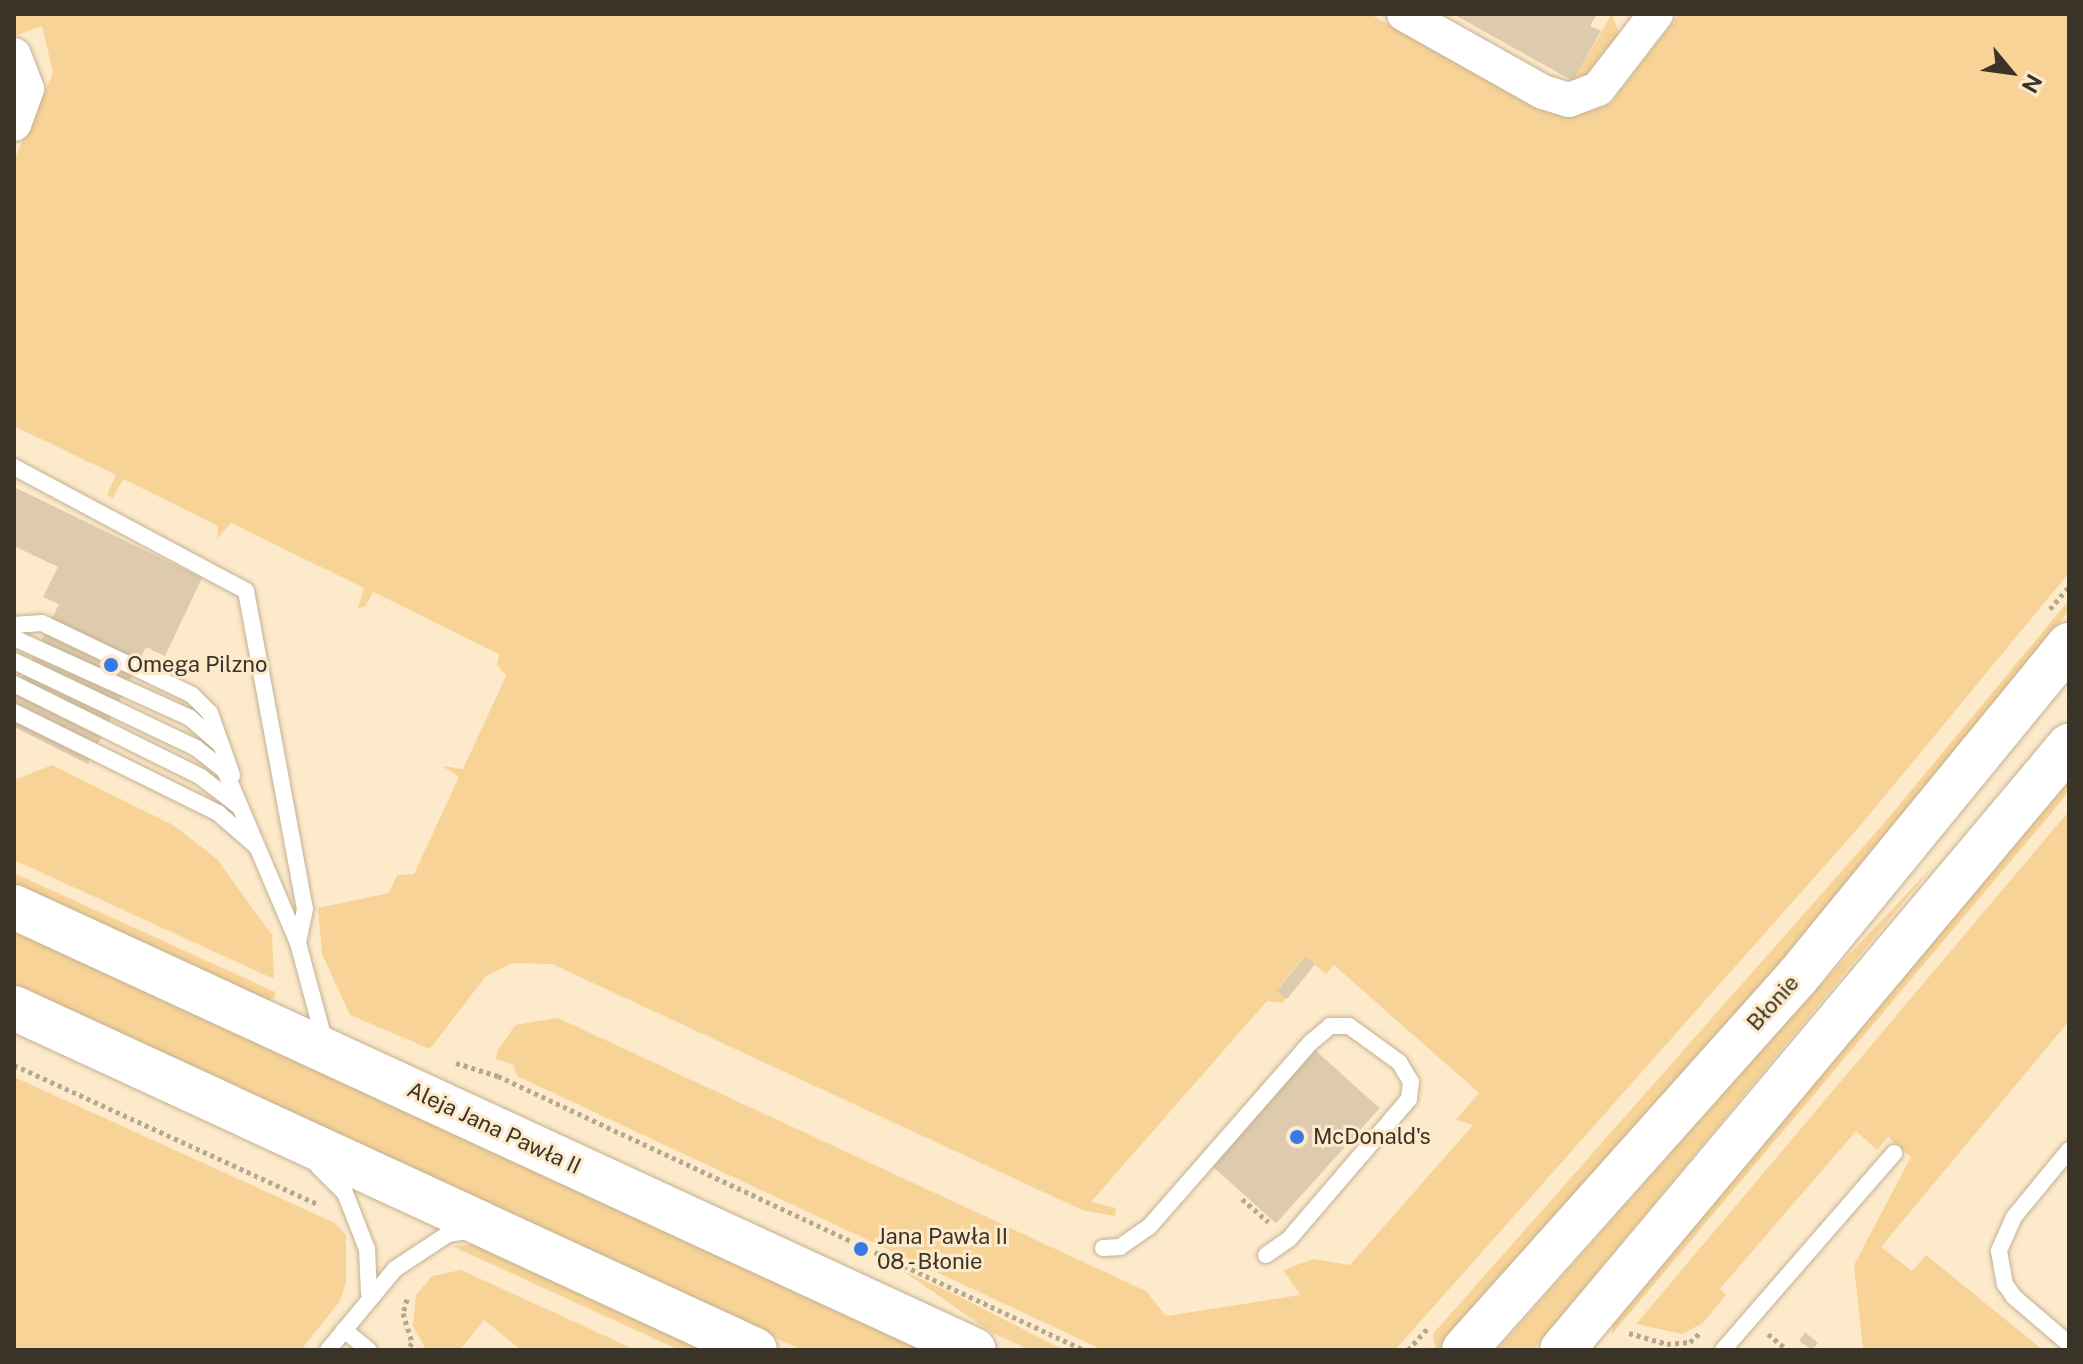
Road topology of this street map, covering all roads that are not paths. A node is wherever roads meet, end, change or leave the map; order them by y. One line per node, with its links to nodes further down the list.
1 (1404, 14): 2 (street)
2 (1656, 14)
3 (14, 55): 4 (street)
4 (14, 124)
5 (14, 467): 18 (lane)
6 (14, 625): 13 (lane)
7 (2054, 634): 34 (main road, Błonie)
8 (14, 638): 13 (lane)
9 (14, 661): 14 (lane)
10 (14, 684): 15 (lane)
11 (14, 712): 16 (lane)
12 (2069, 746): 35 (main road)
13 (224, 748): 14 (lane)
14 (235, 785): 15 (lane)
15 (248, 817): 16 (lane)
16 (264, 857): 18 (lane)
17 (14, 907): 20 (main road, Aleja Jana Pawła II)
18 (298, 943): 20 (lane)
19 (14, 1008): 21 (main road)
20 (328, 1052): 33 (main road, Aleja Jana Pawła II)
21 (227, 1104): 24 (main road); 27 (lane)
22 (2069, 1150): 29 (lane)
23 (1894, 1153): 36 (lane)
24 (502, 1234): 27 (lane); 32 (main road)
25 (1103, 1248): 26 (lane)
26 (1266, 1255)
27 (369, 1293): 28 (lane)
28 (344, 1330): 30 (lane); 31 (lane)
29 (2069, 1344)
30 (328, 1350)
31 (369, 1350)
32 (755, 1350)
33 (974, 1350)
34 (1464, 1350)
35 (1562, 1350)
36 (1723, 1350)

